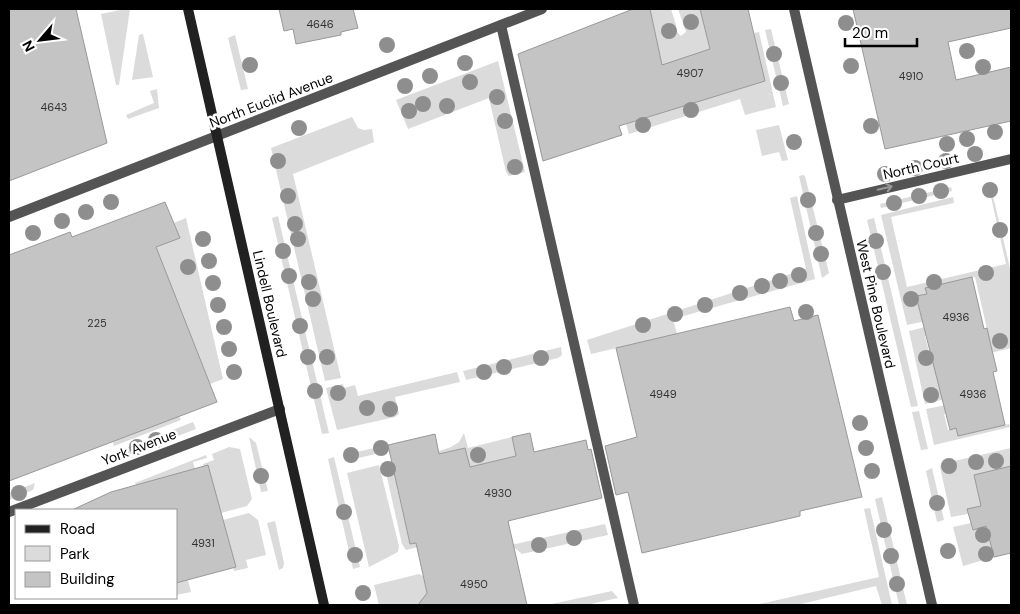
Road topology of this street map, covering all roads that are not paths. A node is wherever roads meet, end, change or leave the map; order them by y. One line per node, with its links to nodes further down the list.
1 (188, 9): 5 (main road, Lindell Boulevard)
2 (794, 9): 7 (street, West Pine Boulevard)
3 (536, 10): 4 (street, North Euclid Avenue)
4 (501, 25): 5 (street, North Euclid Avenue); 12 (street)
5 (218, 135): 8 (street, North Euclid Avenue); 9 (main road, Lindell Boulevard)
6 (1011, 159): 7 (street, North Court, one-way to 6)
7 (837, 200): 13 (street, West Pine Boulevard)
8 (9, 217)
9 (280, 409): 10 (street, York Avenue); 11 (main road, Lindell Boulevard)
10 (17, 509)
11 (324, 605)
12 (634, 605)
13 (932, 605)

